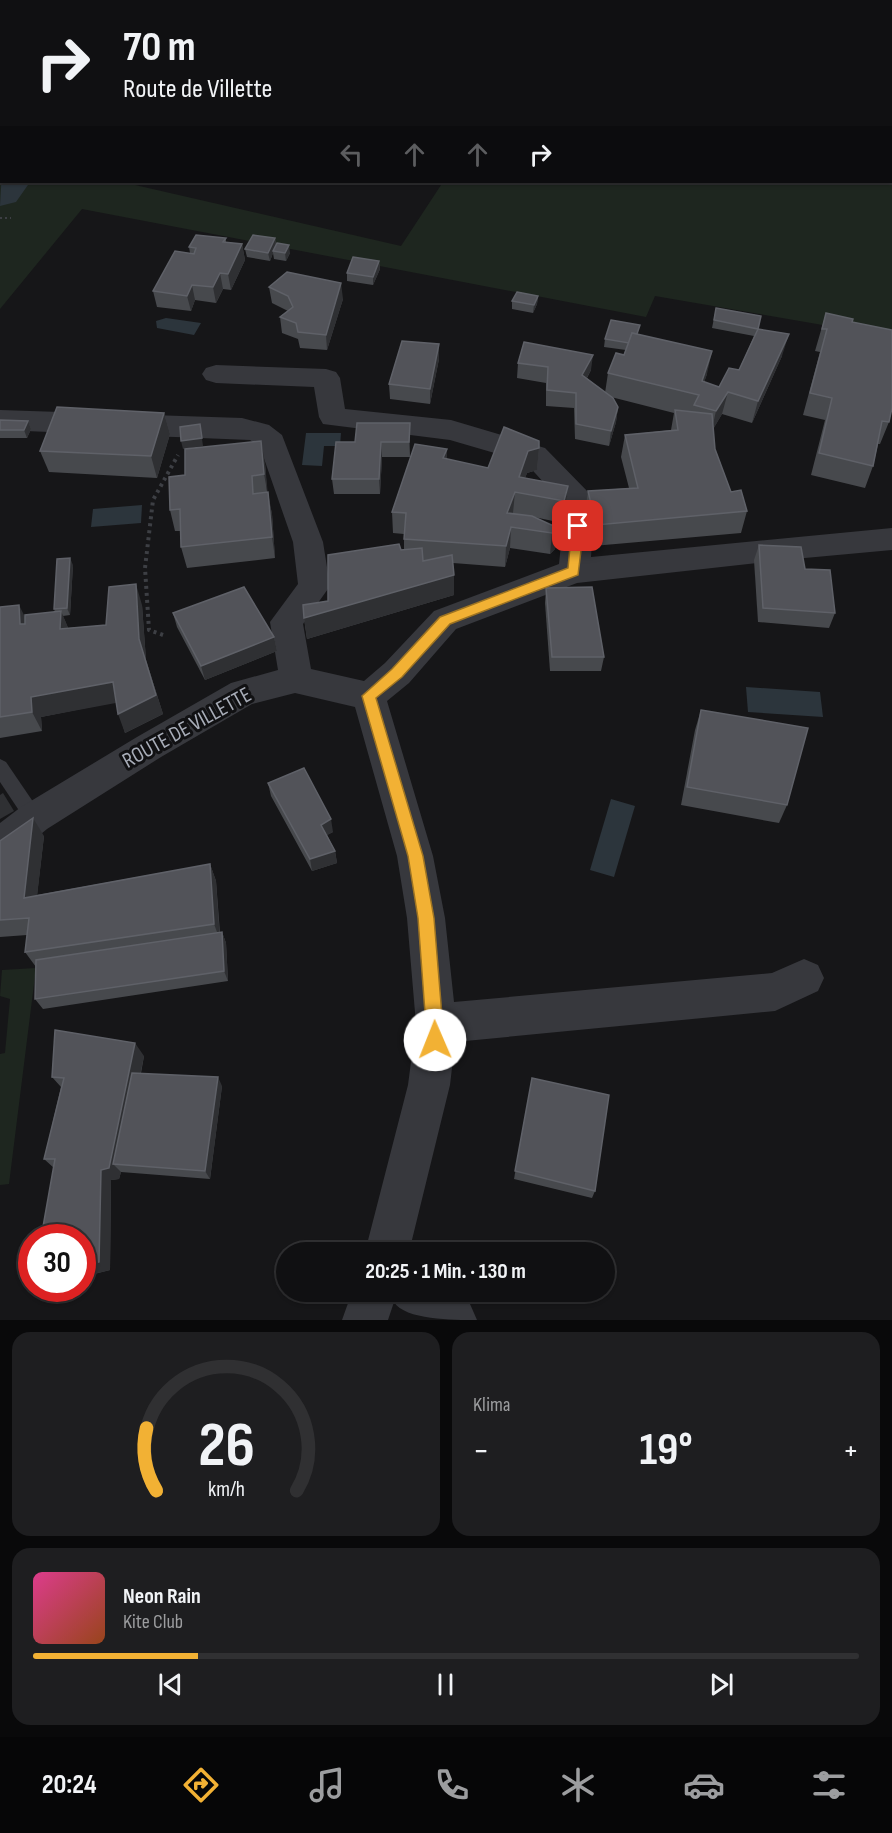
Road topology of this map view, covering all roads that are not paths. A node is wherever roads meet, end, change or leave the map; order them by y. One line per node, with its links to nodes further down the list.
1 (216, 374): 4 (street)
2 (0, 420): 5 (street)
3 (892, 539): 4 (street)
4 (574, 571): 6 (street)
5 (295, 679): 6 (street, ROUTE DE VILLETTE); 8 (street, ROUTE DE VILLETTE)
6 (369, 696): 11 (street)
7 (0, 767): 8 (lane)
8 (34, 818): 9 (street, ROUTE DE VILLETTE)
9 (0, 845)
10 (804, 978): 11 (street)
11 (436, 1024): 12 (street)
12 (390, 1242)
13 (371, 1302): 15 (street)
14 (428, 1302): 16 (street)
15 (365, 1320)
16 (454, 1320)

